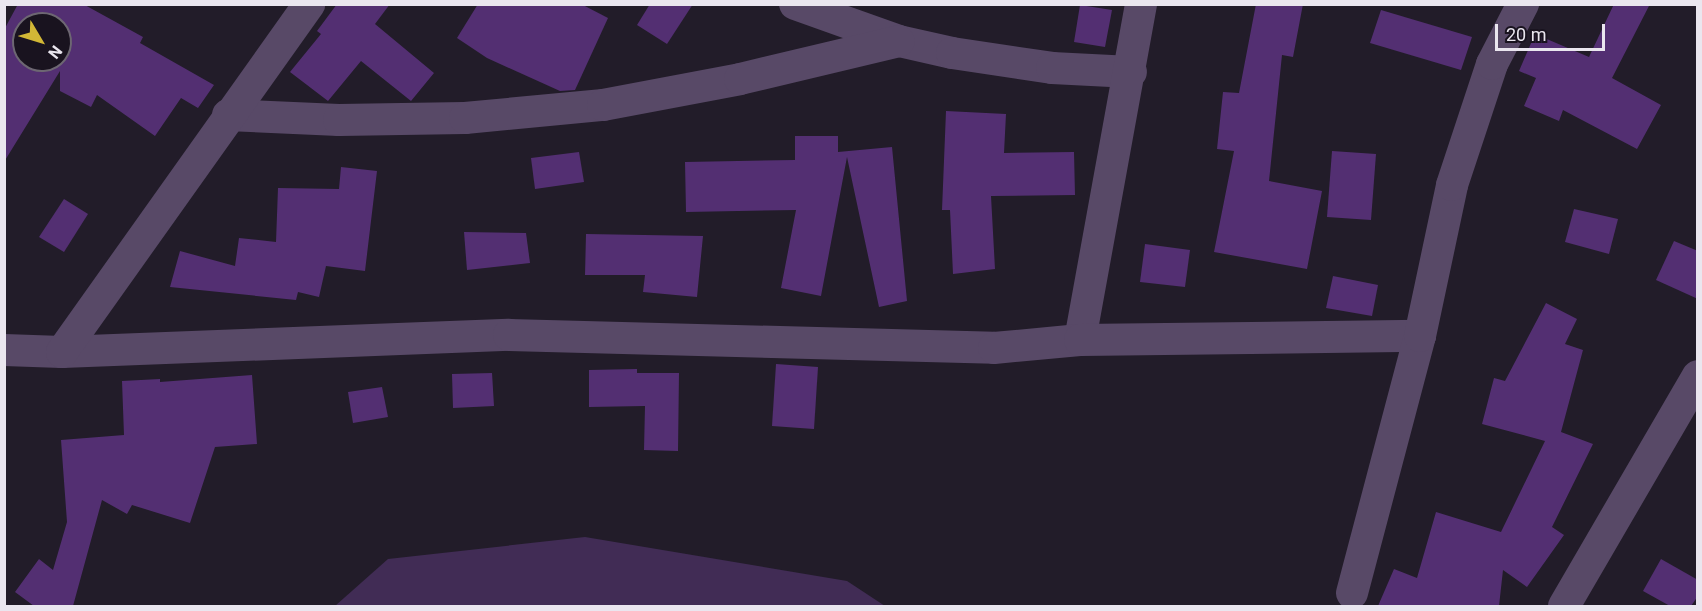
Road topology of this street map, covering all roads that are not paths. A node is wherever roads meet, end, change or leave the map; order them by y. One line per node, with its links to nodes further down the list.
1 (309, 4): 7 (street)
2 (795, 4): 5 (street)
3 (1141, 4): 6 (street)
4 (1523, 4): 8 (street)
5 (899, 41): 6 (street); 7 (street)
6 (1131, 72): 9 (street)
7 (228, 115): 11 (street)
8 (1420, 336): 9 (street); 13 (street)
9 (1080, 340): 11 (street)
10 (4, 350): 11 (street)
11 (62, 352)
12 (1698, 376): 14 (street)
13 (1352, 593)
14 (1564, 606)

